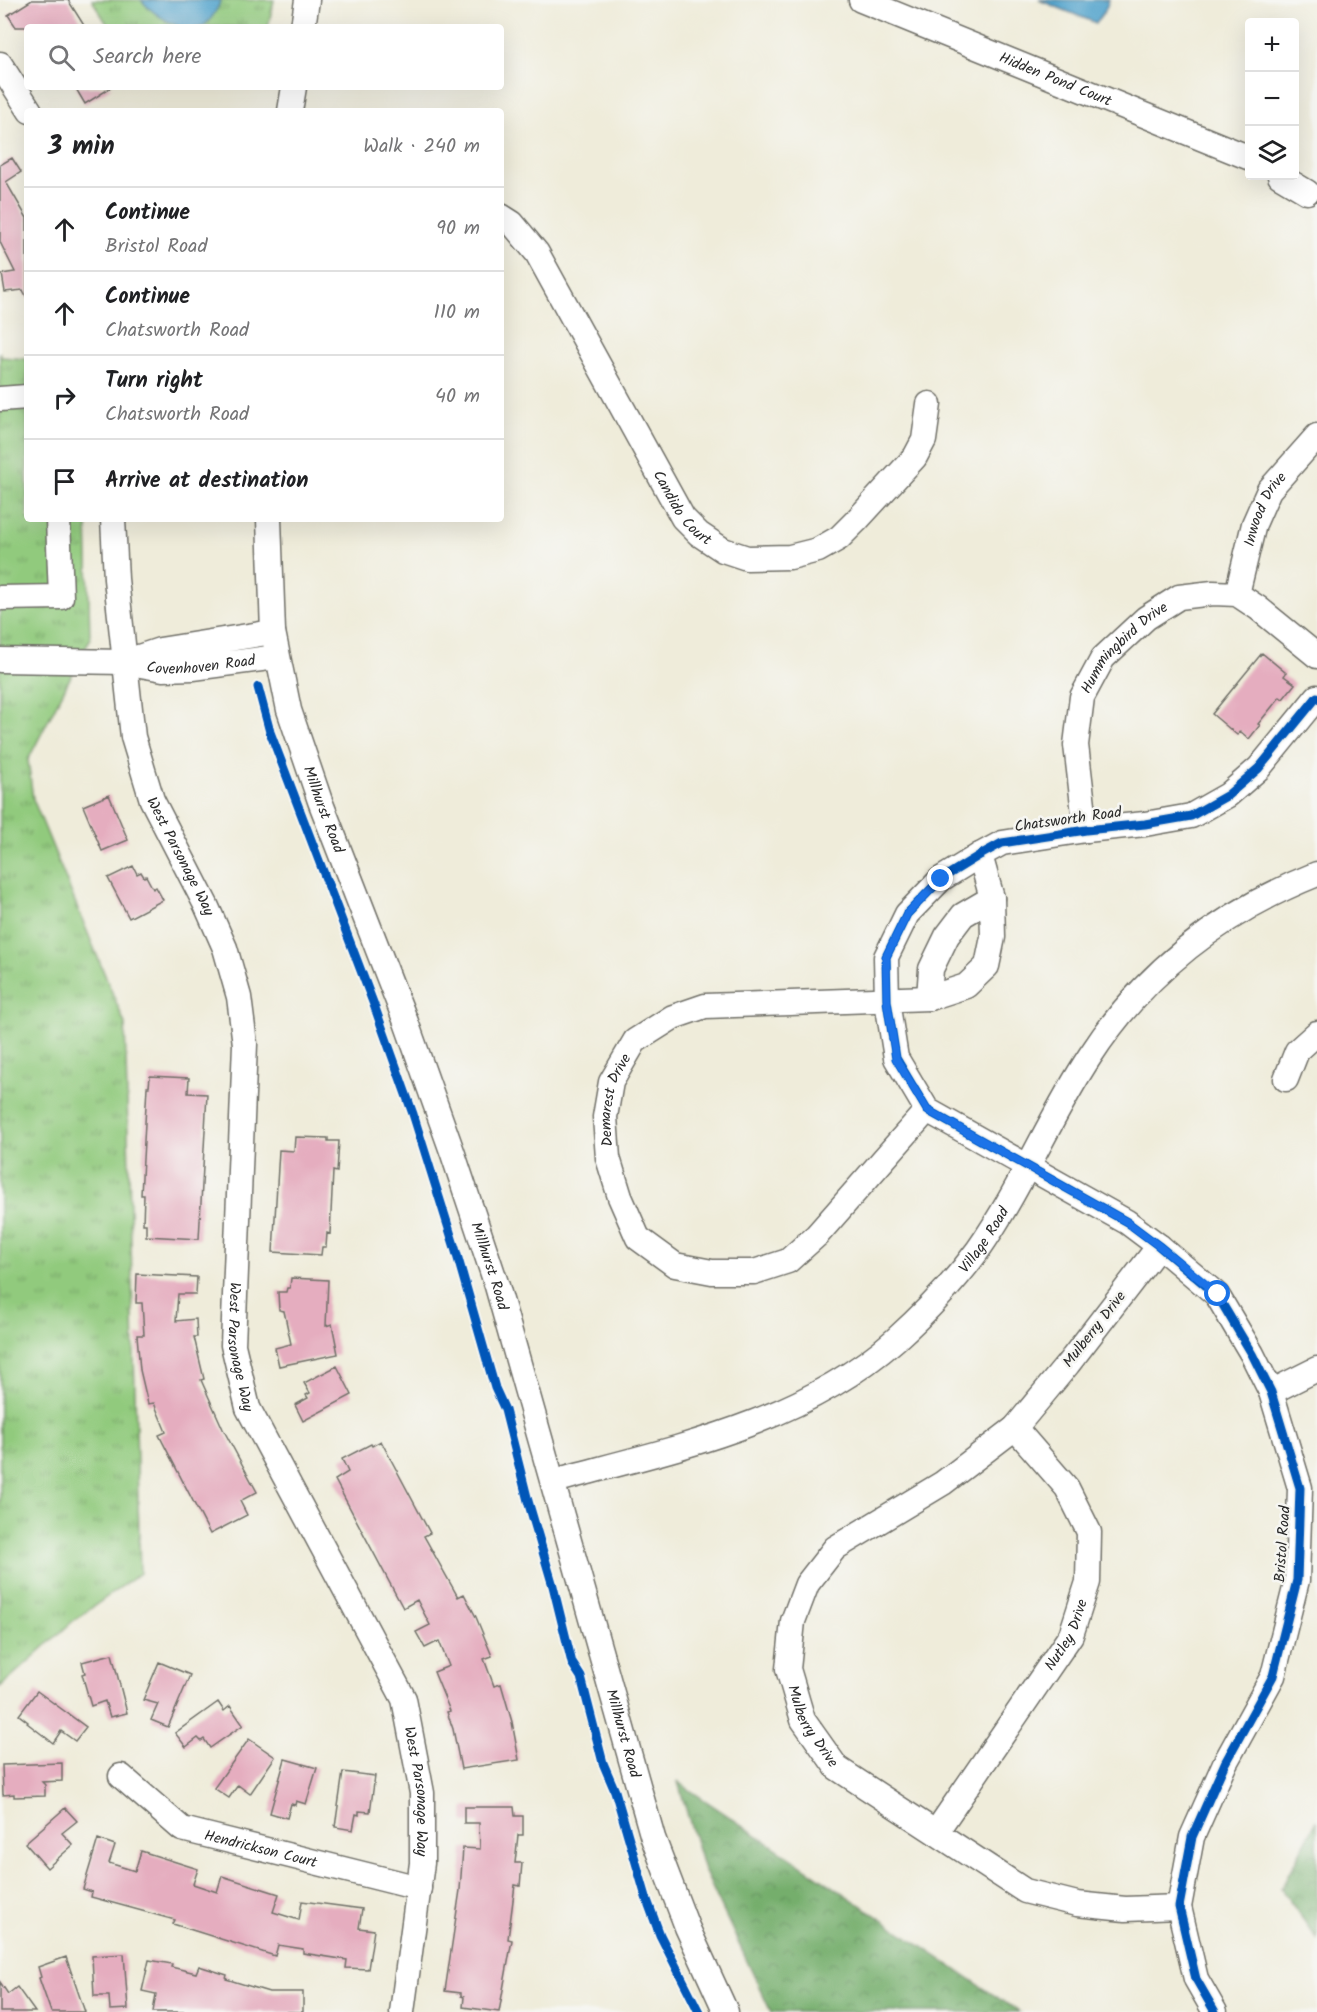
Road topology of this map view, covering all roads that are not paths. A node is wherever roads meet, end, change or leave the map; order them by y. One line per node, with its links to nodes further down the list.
1 (307, 0): 3 (street)
2 (861, 0): 8 (street, Hidden Pond Court)
3 (303, 24)
4 (0, 64): 6 (street)
5 (294, 90): 7 (street)
6 (28, 108)
7 (290, 108)
8 (1245, 156)
9 (1287, 180): 10 (street)
10 (1308, 192)
11 (504, 218): 14 (street, Candido Court)
12 (24, 397): 13 (street)
13 (0, 399)
14 (929, 404)
15 (1317, 436): 19 (street, Inwood Drive)
16 (58, 522): 20 (street)
17 (113, 522): 25 (street, West Parsonage Way)
18 (269, 522): 21 (street, Millhurst Road)
19 (1237, 594): 22 (street); 27 (street, Hummingbird Drive)
20 (0, 598)
21 (273, 632): 23 (street, Millhurst Road); 25 (street, Covenhoven Road)
22 (1317, 656)
23 (277, 657): 25 (street, Covenhoven Road); 41 (street, Millhurst Road)
24 (0, 660): 25 (street, Covenhoven Road)
25 (124, 662): 44 (street, West Parsonage Way)
26 (1317, 697): 27 (street, Chatsworth Road)
27 (1086, 830): 28 (street, Chatsworth Road)
28 (980, 855): 30 (street, Demarest Drive); 32 (street, Chatsworth Road)
29 (1317, 874): 36 (street, Village Road)
30 (992, 898): 31 (street); 31 (street, Demarest Drive)
31 (929, 998): 32 (street, Demarest Drive)
32 (887, 1001): 35 (street, Chatsworth Road); 35 (street, Demarest Drive)
33 (1317, 1033): 34 (street)
34 (1286, 1078)
35 (927, 1110): 36 (street, Chatsworth Road)
36 (1028, 1166): 37 (street, Bristol Road); 41 (street, Village Road)
37 (1159, 1246): 39 (street, Bristol Road); 40 (street, Mulberry Drive)
38 (1317, 1370): 39 (street)
39 (1271, 1392): 45 (street, Bristol Road)
40 (1015, 1428): 43 (street, Nutley Drive); 43 (street, Mulberry Drive)
41 (554, 1481): 47 (street, Millhurst Road)
42 (121, 1776): 44 (street, Hendrickson Court)
43 (936, 1832): 45 (street, Mulberry Drive)
44 (419, 1887): 46 (street, West Parsonage Way)
45 (1179, 1907): 48 (street, Bristol Road)
46 (402, 2012)
47 (726, 2012)
48 (1215, 2012)

